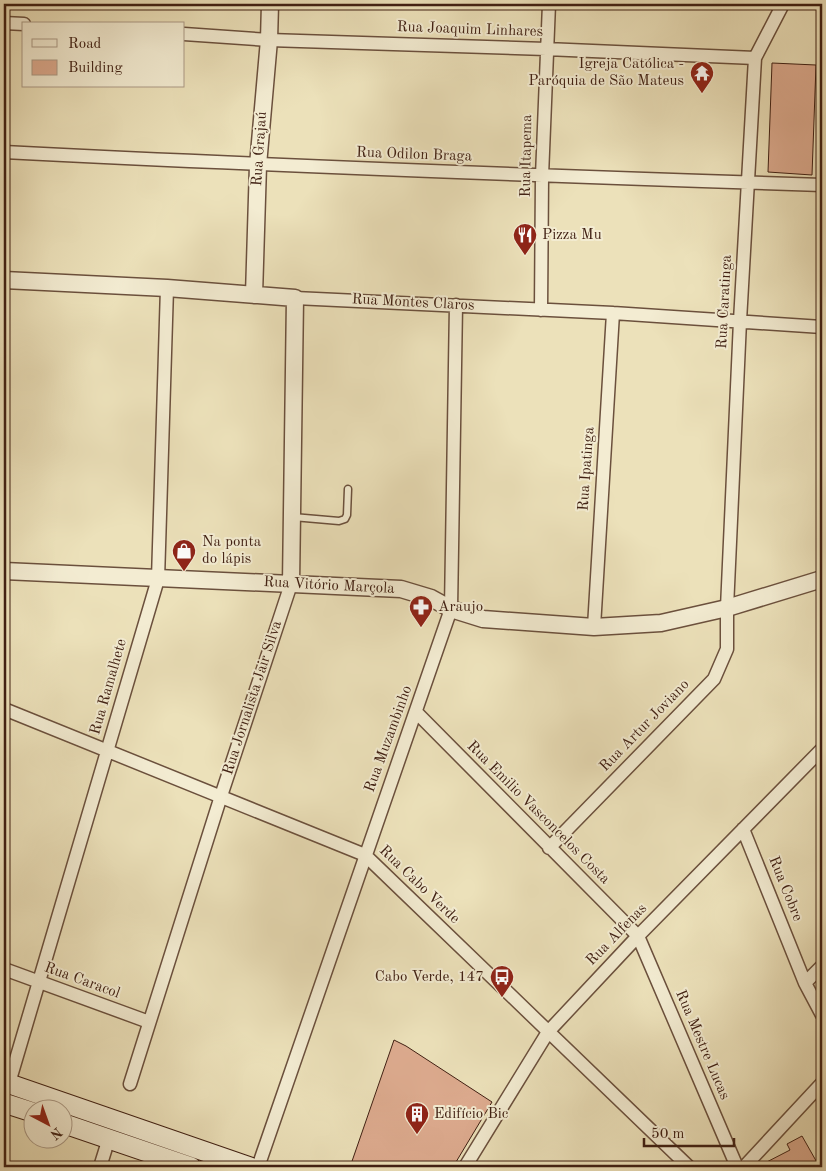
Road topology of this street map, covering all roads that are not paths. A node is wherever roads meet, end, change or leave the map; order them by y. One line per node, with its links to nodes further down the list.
1 (270, 4): 7 (street, Rua Grajaú)
2 (549, 4): 8 (street, Rua Itapema)
3 (783, 4): 9 (street, Rua Caratinga)
4 (4, 23): 5 (street)
5 (22, 24)
6 (185, 34): 7 (street, Rua Joaquim Linhares)
7 (269, 40): 8 (street, Rua Joaquim Linhares); 11 (street, Rua Grajaú)
8 (546, 49): 9 (street, Rua Joaquim Linhares); 12 (street, Rua Itapema)
9 (755, 58): 13 (street, Rua Caratinga)
10 (4, 152): 11 (street, Rua Odilon Braga)
11 (258, 165): 12 (street, Rua Odilon Braga); 17 (street, Rua Grajaú)
12 (542, 176): 13 (street, Rua Odilon Braga); 20 (street, Rua Itapema)
13 (747, 182): 14 (street, Rua Odilon Braga); 22 (street, Rua Caratinga)
14 (822, 184)
15 (4, 280): 16 (street, Rua Montes Claros)
16 (167, 288): 17 (street, Rua Montes Claros); 27 (street, Rua Ramalhete)
17 (254, 295): 18 (street, Rua Montes Claros)
18 (295, 298): 19 (street, Rua Montes Claros); 25 (street, Rua Jornalista Jair Silva)
19 (456, 305): 20 (street, Rua Montes Claros); 31 (street, Rua Muzambinho)
20 (541, 310): 21 (street, Rua Montes Claros)
21 (613, 313): 22 (street, Rua Montes Claros); 32 (street, Rua Ipatinga)
22 (740, 322): 23 (street, Rua Montes Claros); 30 (street, Rua Caratinga)
23 (822, 327)
24 (348, 489): 25 (lane)
25 (292, 517): 29 (street, Rua Jornalista Jair Silva)
26 (4, 571): 27 (street, Rua Vitório Marçola)
27 (158, 579): 29 (street, Rua Vitório Marçola); 36 (street, Rua Ramalhete)
28 (822, 579): 30 (street, Rua Vitório Marçola)
29 (291, 584): 31 (street, Rua Vitório Marçola); 37 (street, Rua Jornalista Jair Silva)
30 (727, 608): 32 (street, Rua Vitório Marçola); 39 (street, Rua Artur Joviano)
31 (451, 609): 32 (street, Rua Vitório Marçola); 34 (street, Rua Muzambinho)
32 (594, 627)
33 (4, 709): 36 (street, Rua Cabo Verde)
34 (416, 712): 39 (street, Rua Emilio Vasconcelos Costa); 40 (street, Rua Muzambinho)
35 (822, 749): 38 (street, Rua Alfenas)
36 (108, 750): 37 (street, Rua Cabo Verde); 44 (street, Rua Ramalhete)
37 (221, 796): 40 (street, Rua Cabo Verde); 47 (street, Rua Jornalista Jair Silva)
38 (743, 829): 41 (street, Rua Alfenas); 45 (street, Rua Cobre)
39 (549, 848): 41 (street, Rua Emilio Vasconcelos Costa)
40 (365, 855): 48 (street, Rua Cabo Verde); 59 (street, Rua Muzambinho)
41 (638, 936): 48 (street, Rua Alfenas); 62 (street, Rua Mestre Lucas)
42 (822, 966): 45 (street)
43 (4, 969): 44 (street, Rua Caracol)
44 (40, 983): 47 (street, Rua Caracol); 49 (street, Rua Ramalhete)
45 (806, 984): 46 (street, Rua Cobre)
46 (822, 1014)
47 (149, 1022): 51 (street, Rua Jornalista Jair Silva)
48 (548, 1032): 60 (street, Rua Alfenas); 61 (street, Rua Cabo Verde)
49 (6, 1082): 58 (main road)
50 (822, 1083): 63 (street)
51 (130, 1084)
52 (4, 1103): 53 (main road)
53 (22, 1109)
54 (72, 1125): 55 (main road)
55 (109, 1138): 56 (street); 57 (main road)
56 (100, 1167)
57 (191, 1167)
58 (250, 1167)
59 (258, 1167)
60 (465, 1167)
61 (689, 1167)
62 (737, 1167)
63 (744, 1167)

